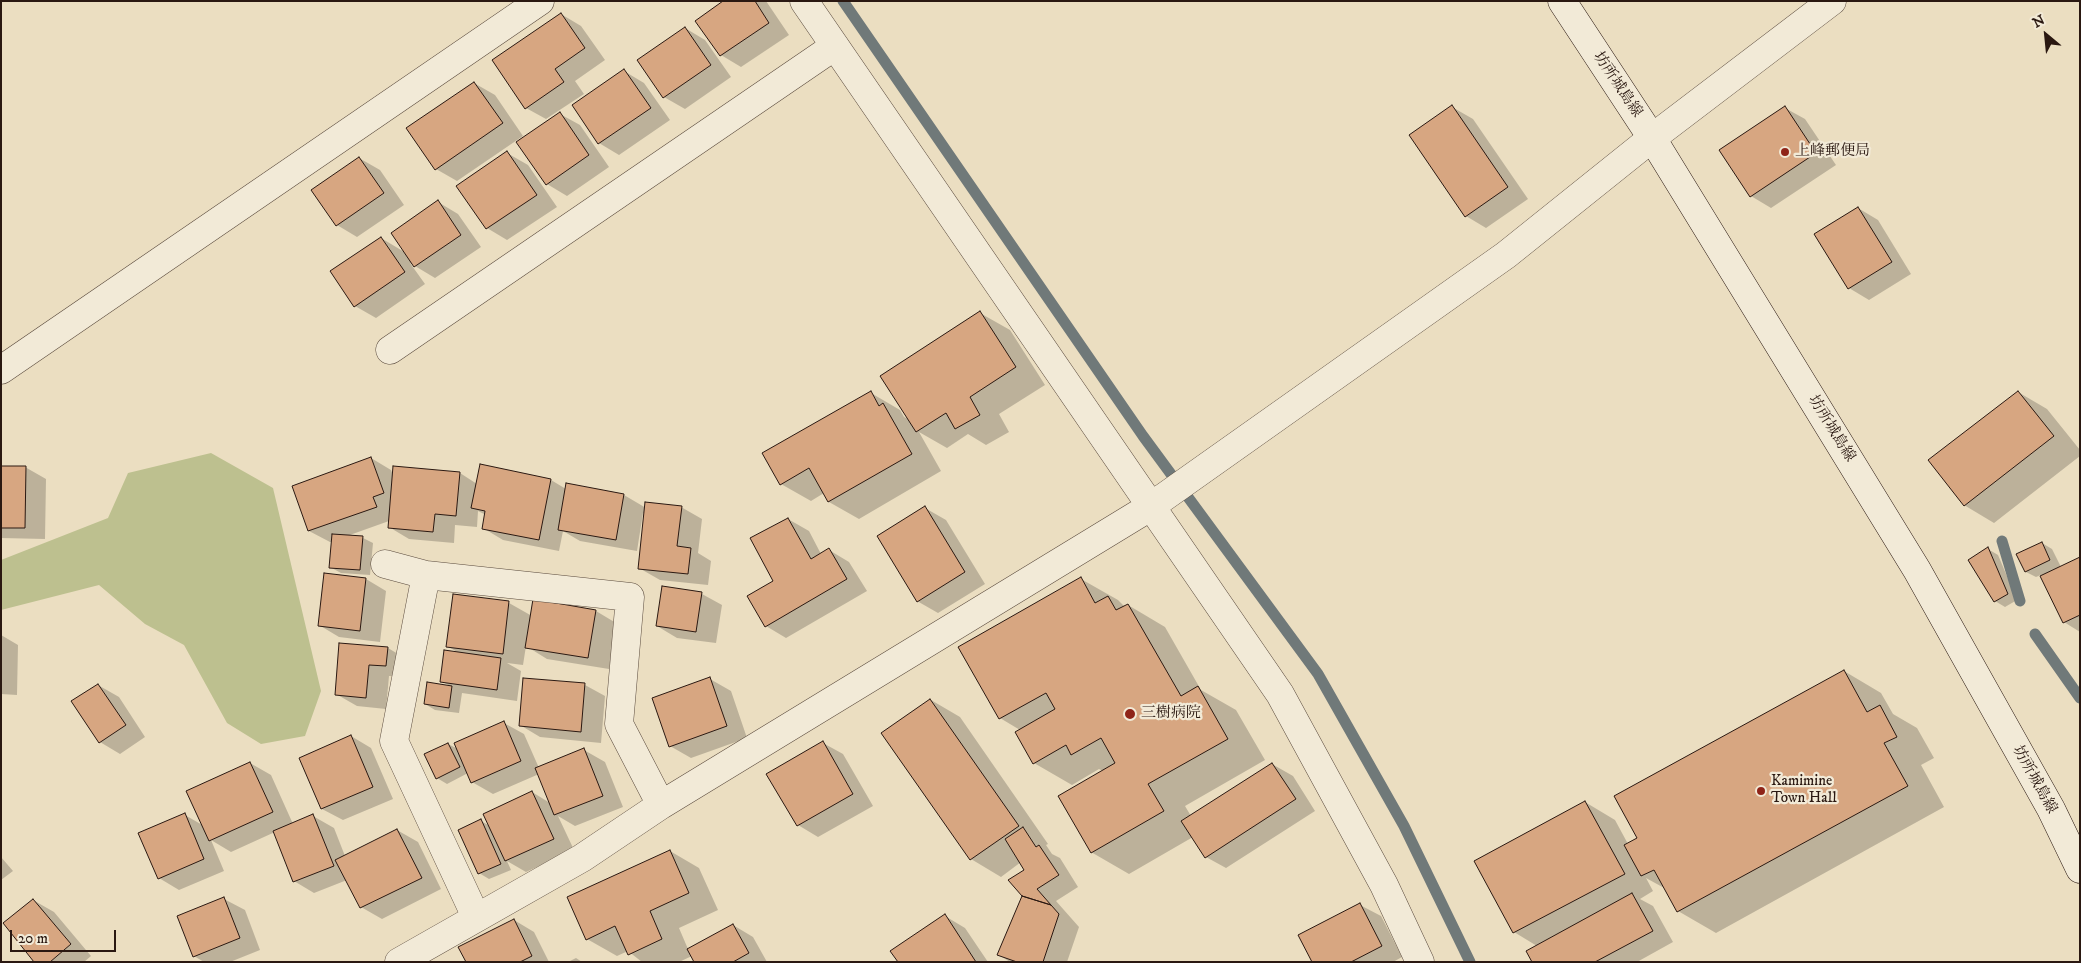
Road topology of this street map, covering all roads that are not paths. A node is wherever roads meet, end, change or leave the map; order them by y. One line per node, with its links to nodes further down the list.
1 (540, 1): 8 (street)
2 (804, 1): 5 (street)
3 (1562, 1): 6 (street, 坊所城島線)
4 (1832, 1): 6 (street)
5 (835, 46): 7 (street); 9 (street)
6 (1652, 138): 9 (street); 13 (street, 坊所城島線)
7 (390, 350)
8 (1, 370)
9 (1150, 507): 12 (street); 16 (street)
10 (385, 564): 11 (street)
11 (426, 575): 12 (street); 14 (street)
12 (661, 805): 14 (street)
13 (2080, 869)
14 (476, 917): 15 (street)
15 (398, 962)
16 (1420, 962)

